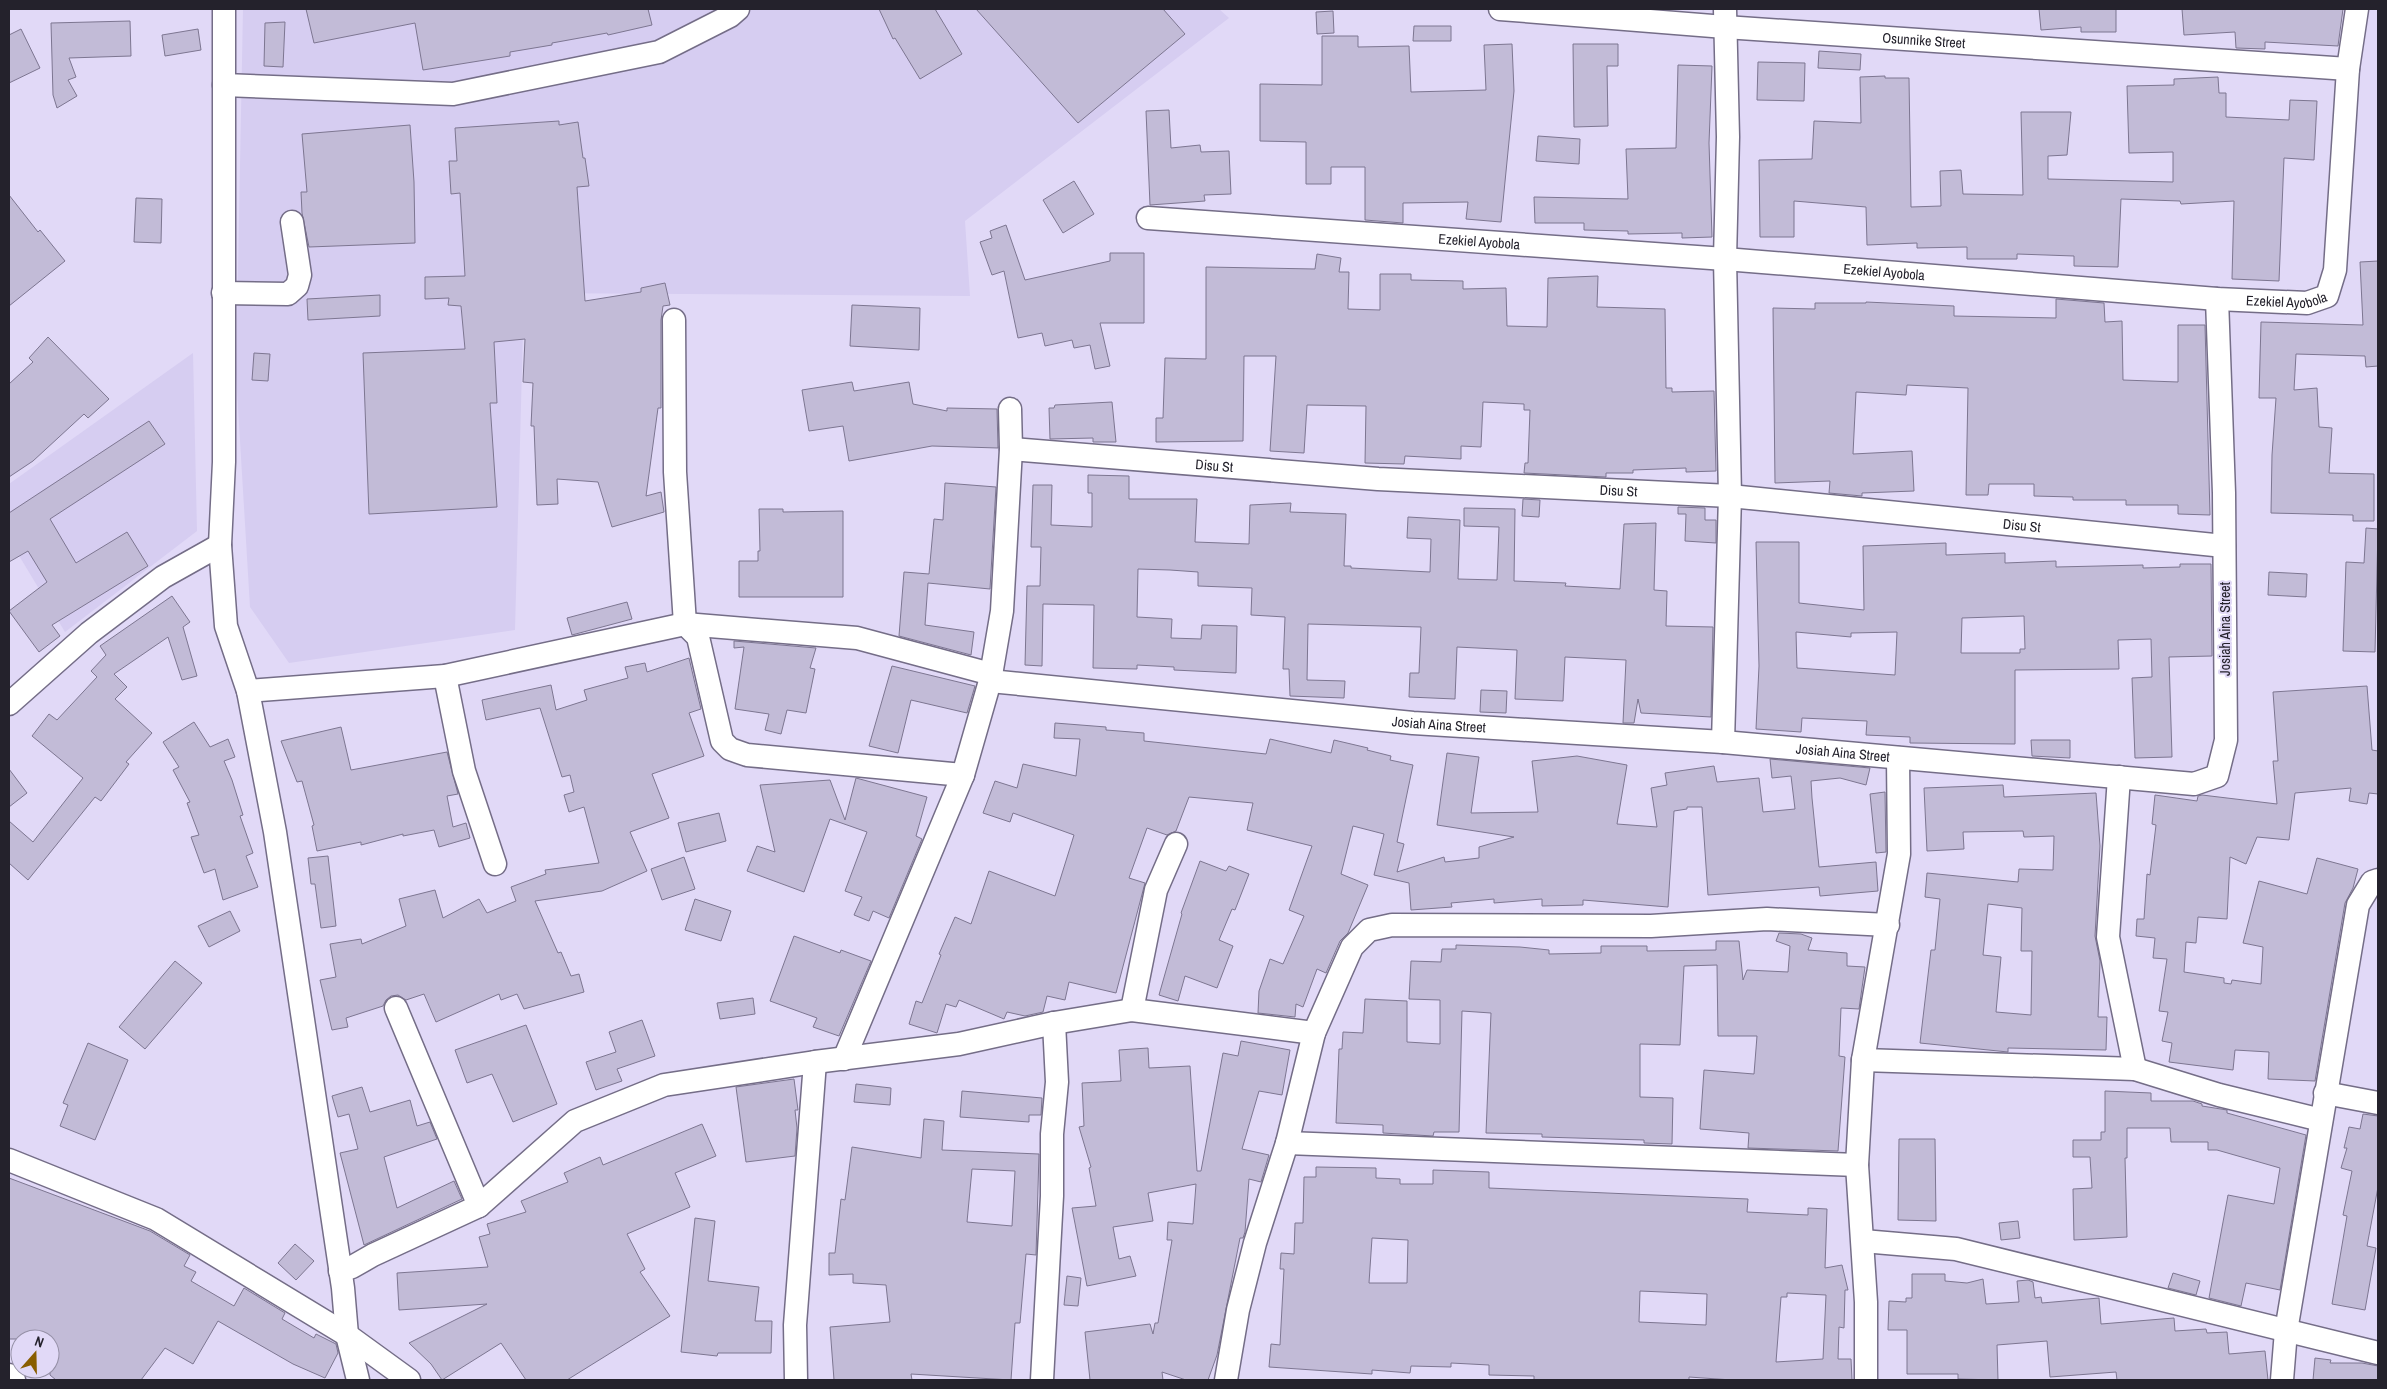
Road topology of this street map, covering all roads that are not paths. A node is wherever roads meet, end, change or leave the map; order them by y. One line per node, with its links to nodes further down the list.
1 (224, 9): 7 (street)
2 (738, 9): 7 (street)
3 (1500, 9): 5 (street, Osunnike Street)
4 (2357, 9): 6 (street, Ezekiel Ayobola)
5 (1725, 18): 6 (street, Osunnike Street); 10 (street)
6 (2348, 69): 12 (street, Ezekiel Ayobola)
7 (224, 85): 11 (street)
8 (1148, 218): 10 (street, Ezekiel Ayobola)
9 (292, 222): 11 (street)
10 (1725, 259): 12 (street, Ezekiel Ayobola); 16 (street)
11 (223, 293): 17 (street)
12 (2217, 299): 18 (street, Josiah Aina Street)
13 (674, 320): 19 (street)
14 (1010, 409): 15 (street)
15 (1011, 450): 16 (street, Disu St); 21 (street)
16 (1730, 496): 18 (street, Disu St); 24 (street)
17 (220, 545): 22 (street); 23 (street)
18 (2224, 546): 27 (street, Josiah Aina Street)
19 (684, 624): 20 (street, Josiah Aina Street); 21 (street, Josiah Aina Street); 26 (street)
20 (445, 676): 22 (street, Josiah Aina Street); 29 (street)
21 (991, 678): 24 (street, Josiah Aina Street); 26 (street)
22 (248, 691): 48 (street)
23 (9, 704)
24 (1723, 742): 25 (street, Josiah Aina Street)
25 (1898, 758): 27 (street, Josiah Aina Street); 31 (street)
26 (963, 775): 36 (street)
27 (2119, 778): 39 (street)
28 (1176, 844): 33 (street)
29 (495, 864)
30 (2378, 880): 40 (street)
31 (1888, 925): 35 (street); 37 (street)
32 (396, 1008): 46 (street)
33 (1132, 1010): 34 (street); 35 (street)
34 (1054, 1023): 36 (street); 57 (street)
35 (1314, 1033): 43 (street)
36 (844, 1059): 38 (street)
37 (1863, 1060): 39 (street); 45 (street)
38 (815, 1062): 46 (street); 56 (street)
39 (2135, 1069): 42 (street)
40 (2325, 1093): 41 (street); 42 (street)
41 (2378, 1103)
42 (2321, 1120): 49 (street)
43 (1287, 1143): 45 (street); 58 (street)
44 (9, 1160): 50 (street)
45 (1857, 1165): 47 (street)
46 (479, 1206): 48 (street)
47 (1863, 1241): 49 (street); 59 (street)
48 (340, 1271): 50 (street)
49 (2286, 1331): 51 (street); 60 (street)
50 (347, 1334): 54 (street); 55 (street)
51 (2378, 1353)
52 (9, 1375): 53 (street)
53 (14, 1380)
54 (358, 1380)
55 (409, 1380)
56 (796, 1380)
57 (1042, 1380)
58 (1226, 1380)
59 (1866, 1380)
60 (2282, 1380)

